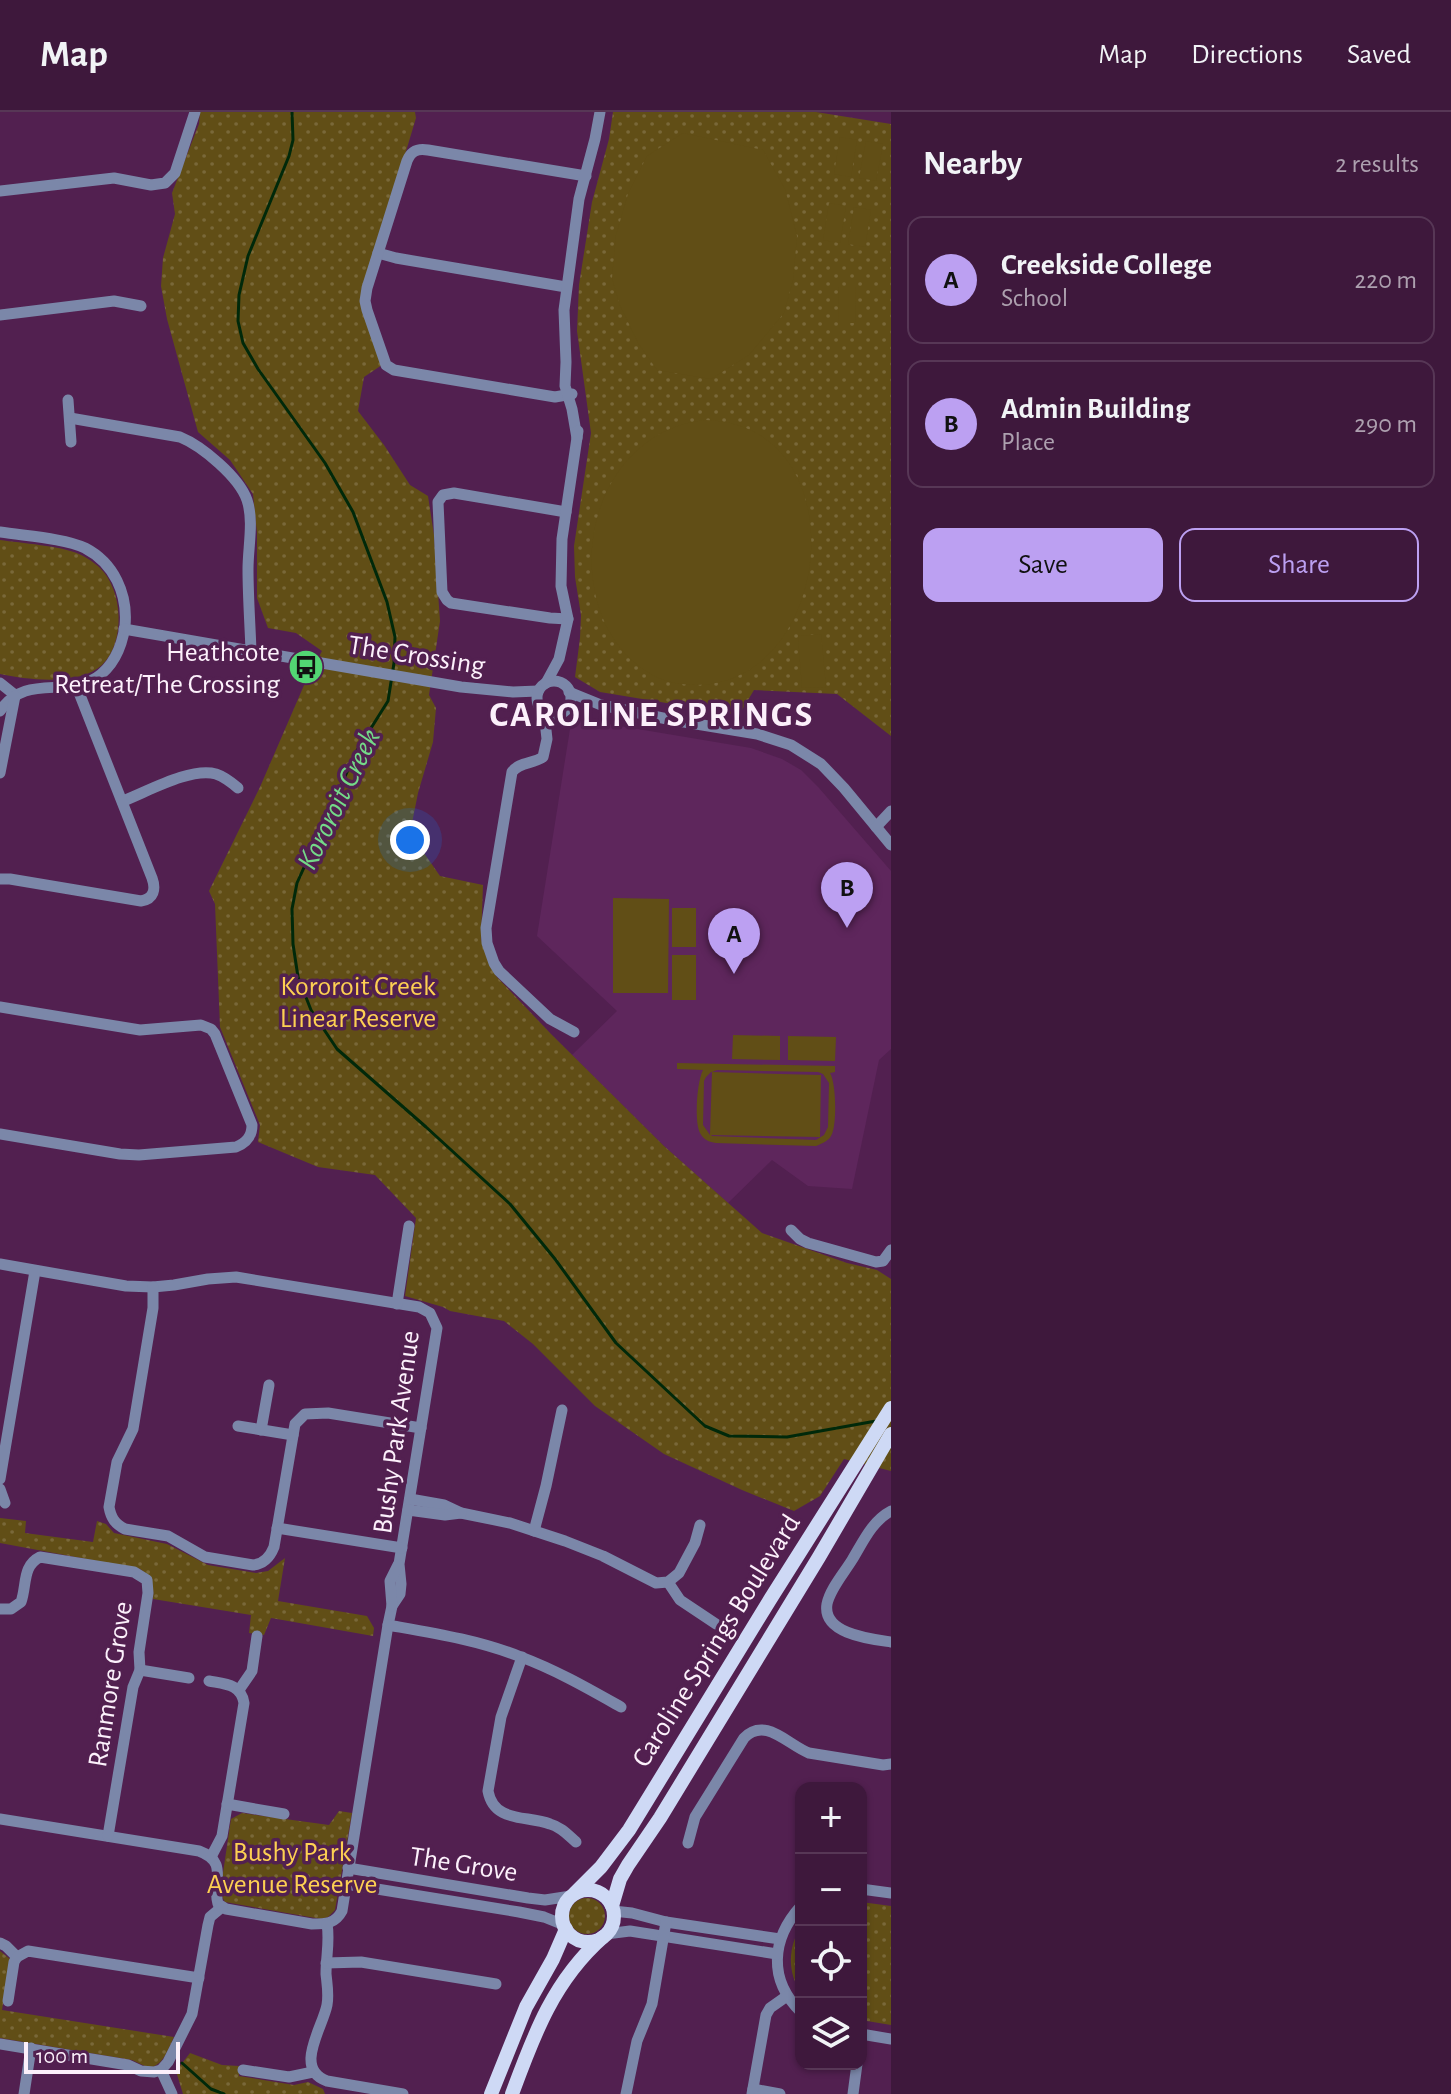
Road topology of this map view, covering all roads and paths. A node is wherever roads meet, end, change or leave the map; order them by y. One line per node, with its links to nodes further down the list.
1 (195, 112): 4 (street)
2 (600, 112): 3 (street)
3 (586, 176): 5 (street); 6 (street)
4 (0, 191)
5 (378, 253): 6 (street); 9 (street)
6 (566, 287): 9 (street)
7 (141, 306): 8 (street)
8 (0, 315)
9 (569, 395): 13 (street)
10 (68, 400): 11 (street)
11 (70, 418): 12 (street); 17 (street)
12 (71, 442)
13 (566, 512): 15 (street); 15 (street)
14 (0, 532): 16 (street)
15 (568, 619): 18 (street)
16 (124, 629): 17 (street, The Crossing); 20 (street)
17 (251, 651): 23 (street, The Crossing)
18 (559, 659): 21 (street); 22 (street)
19 (0, 683): 24 (street)
20 (76, 685): 24 (street); 30 (street)
21 (542, 687): 22 (street); 23 (street, The Crossing); 26 (street)
22 (565, 688): 25 (street); 26 (street)
23 (513, 692): 26 (street, The Crossing)
24 (15, 695): 27 (street); 28 (street)
25 (601, 705): 26 (street); 32 (street)
26 (551, 710): 36 (street)
27 (0, 711)
28 (0, 773)
29 (238, 788): 30 (street)
30 (123, 801): 34 (street)
31 (891, 811): 32 (street)
32 (876, 827): 33 (street)
33 (891, 845)
34 (3, 877)
35 (0, 1007): 37 (street)
36 (574, 1032)
37 (0, 1134)
38 (409, 1226): 44 (street)
39 (791, 1230): 40 (street)
40 (891, 1250)
41 (0, 1264): 42 (street, Bushy Park Avenue)
42 (35, 1271): 43 (street, Bushy Park Avenue); 53 (street)
43 (153, 1287): 44 (street, Bushy Park Avenue); 60 (street)
44 (397, 1304): 49 (street, Bushy Park Avenue)
45 (269, 1385): 50 (street)
46 (891, 1408): 87 (main road, Caroline Springs Boulevard)
47 (562, 1410): 61 (street)
48 (238, 1426): 50 (street)
49 (421, 1428): 52 (street); 57 (street, Bushy Park Avenue)
50 (261, 1430): 52 (street)
51 (891, 1434): 89 (main road, Caroline Springs Boulevard)
52 (293, 1435): 60 (street)
53 (3, 1439): 54 (street)
54 (0, 1479)
55 (0, 1489): 56 (street)
56 (5, 1503)
57 (409, 1505): 61 (street); 62 (street, Bushy Park Avenue)
58 (891, 1511): 68 (street)
59 (700, 1525): 63 (street)
60 (277, 1528): 62 (street)
61 (534, 1531): 63 (street)
62 (402, 1548): 66 (street, Bushy Park Avenue)
63 (668, 1582): 65 (street)
64 (0, 1609): 70 (street, Ranmore Grove)
65 (716, 1624)
66 (388, 1625): 69 (street); 83 (street, Bushy Park Avenue)
67 (257, 1636): 73 (street)
68 (891, 1642)
69 (522, 1657): 74 (street); 80 (street)
70 (140, 1670): 71 (street); 79 (street, Ranmore Grove)
71 (189, 1678)
72 (209, 1681): 73 (street)
73 (239, 1690): 76 (street)
74 (621, 1707)
75 (888, 1766): 81 (street)
76 (227, 1804): 77 (street); 82 (street)
77 (284, 1814)
78 (0, 1819): 79 (street)
79 (108, 1836): 82 (street)
80 (576, 1842)
81 (688, 1843)
82 (211, 1857): 88 (street)
83 (348, 1868): 84 (street, Bushy Park Avenue); 87 (street, The Grove)
84 (346, 1884): 92 (street, Bushy Park Avenue); 93 (street, The Grove)
85 (867, 1890): 86 (street)
86 (891, 1893)
87 (573, 1895): 89 (main road); 93 (main road)
88 (222, 1907): 92 (street); 100 (street)
89 (613, 1908): 91 (street); 94 (main road)
90 (795, 1914): 97 (street)
91 (666, 1922): 95 (street); 97 (street)
92 (327, 1924): 99 (street)
93 (565, 1927): 94 (main road); 118 (main road)
94 (604, 1935): 95 (street); 119 (main road)
95 (664, 1936): 97 (street); 120 (street)
96 (0, 1943): 98 (street)
97 (779, 1946): 102 (street)
98 (17, 1957): 100 (street); 103 (street)
99 (326, 1963): 101 (street); 112 (street)
100 (199, 1978): 109 (street)
101 (496, 1984)
102 (787, 1996): 104 (street); 114 (street)
103 (8, 2001)
104 (795, 2005)
105 (867, 2037): 106 (street)
106 (891, 2039)
107 (0, 2044): 108 (street)
108 (31, 2048): 109 (street); 115 (street)
109 (161, 2070): 116 (street)
110 (243, 2070): 112 (street)
111 (856, 2070): 122 (street)
112 (313, 2072): 113 (street)
113 (336, 2089): 117 (street)
114 (753, 2092): 121 (street)
115 (24, 2094)
116 (172, 2094)
117 (403, 2094)
118 (491, 2094)
119 (512, 2094)
120 (626, 2094)
121 (780, 2094)
122 (853, 2094)

